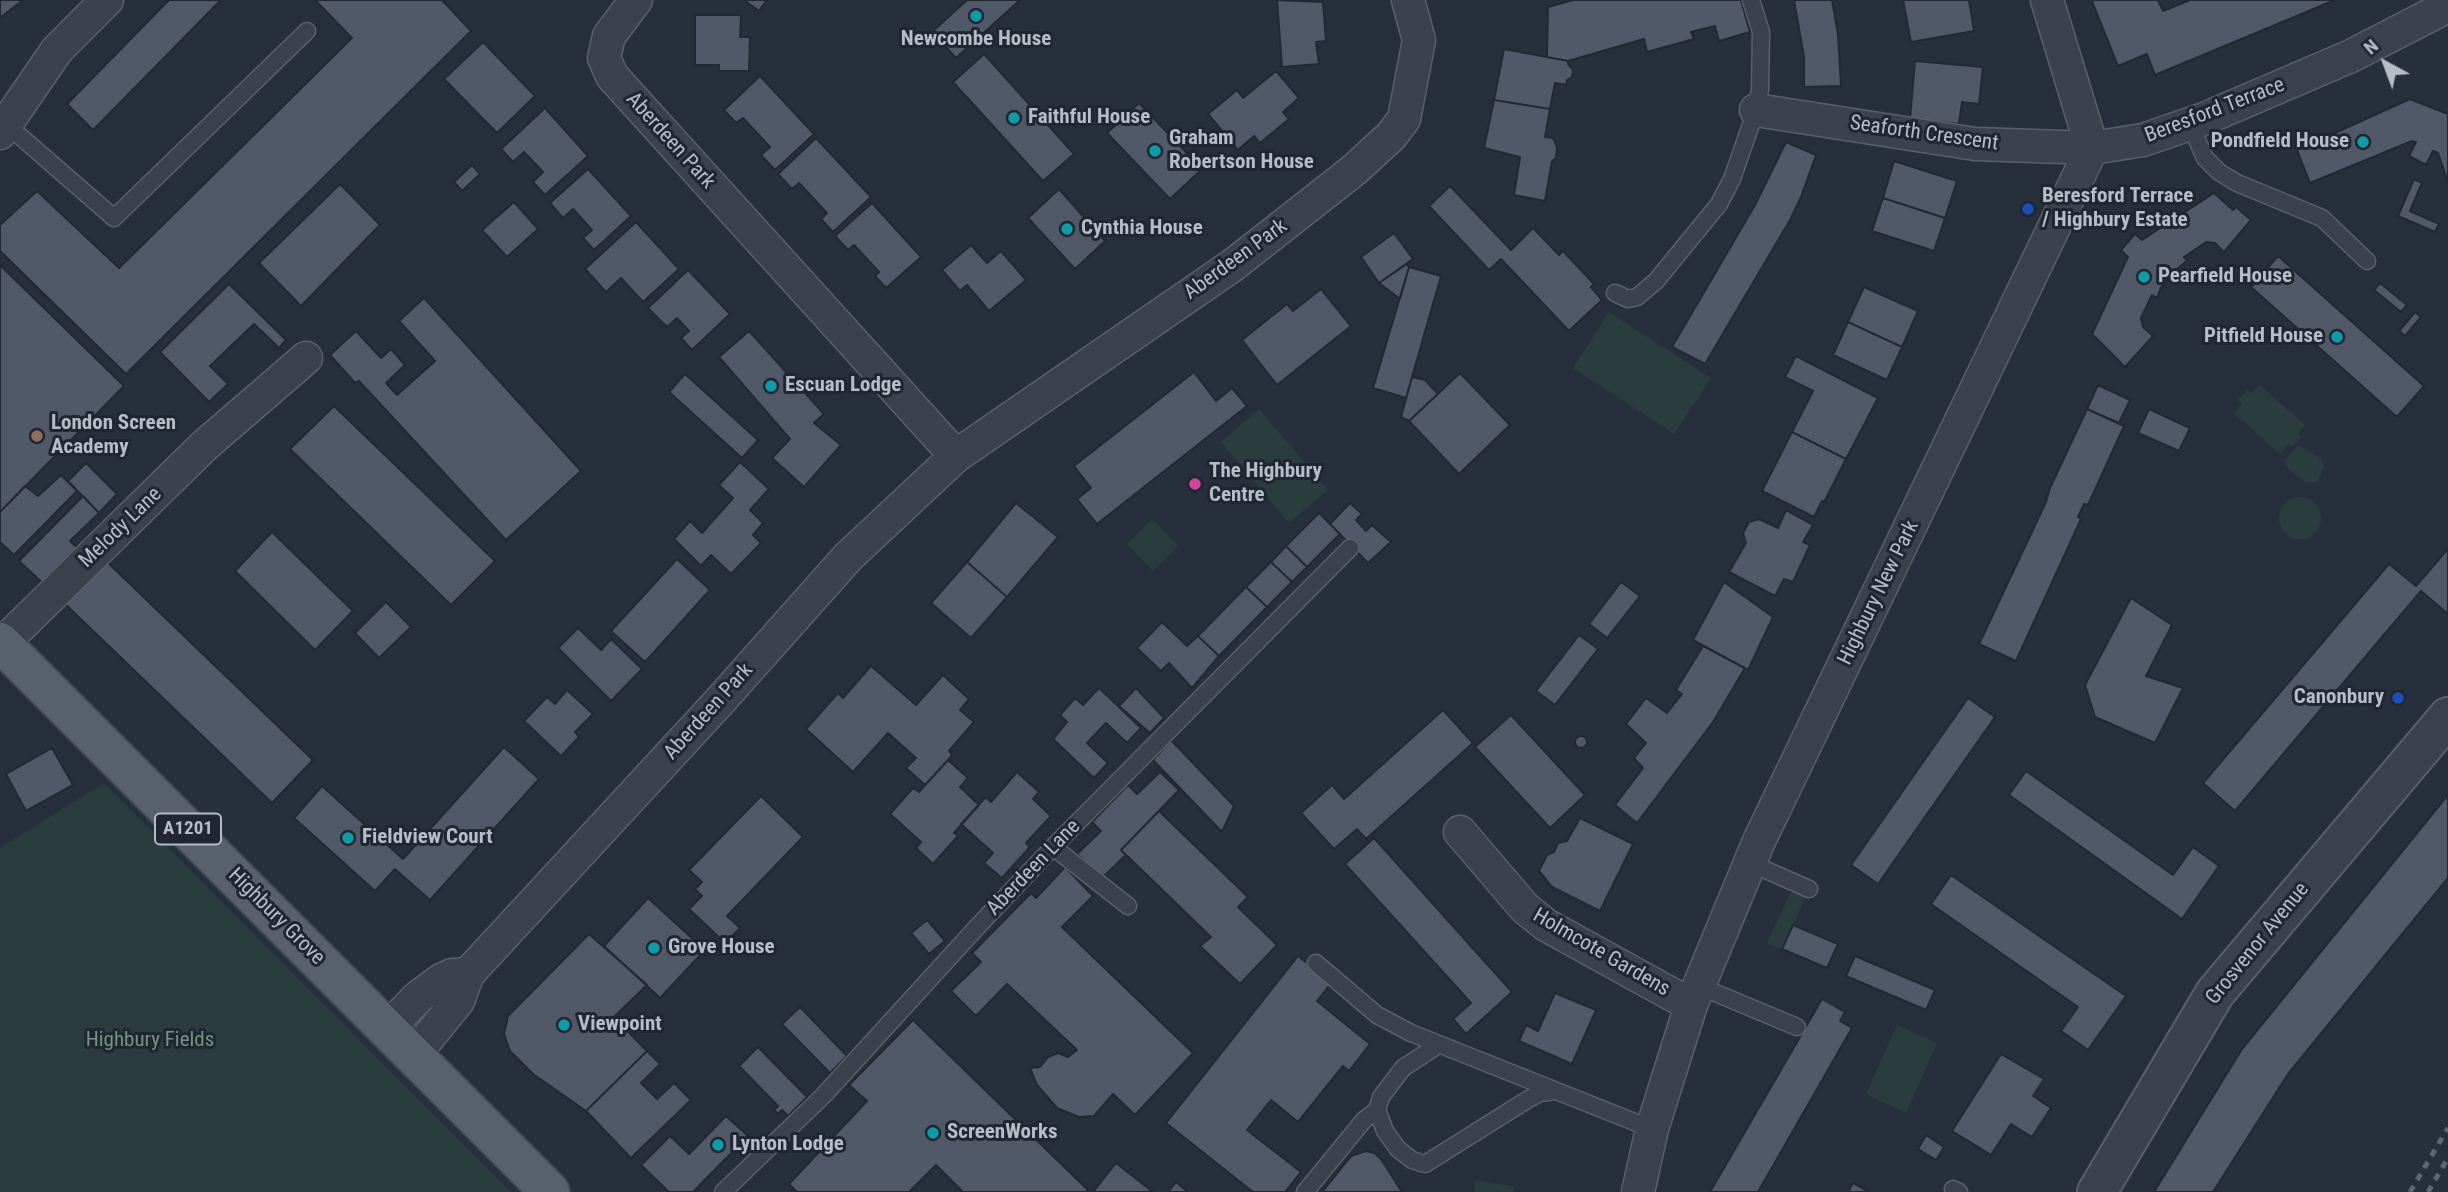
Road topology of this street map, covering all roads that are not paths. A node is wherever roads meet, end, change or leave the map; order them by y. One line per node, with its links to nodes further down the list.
1 (107, 0): 10 (street)
2 (636, 0): 15 (street, Aberdeen Park)
3 (1408, 0): 15 (street, Aberdeen Park)
4 (1751, 0): 8 (lane)
5 (2047, 0): 11 (street)
6 (2448, 5): 9 (street, Beresford Terrace)
7 (307, 31): 10 (lane)
8 (1756, 110): 11 (street, Seaforth Crescent); 13 (lane)
9 (2190, 124): 11 (street, Beresford Terrace); 12 (lane)
10 (3, 128)
11 (2092, 148): 21 (street, Highbury New Park)
12 (2367, 261)
13 (1615, 293)
14 (306, 358): 17 (street, Melody Lane)
15 (956, 456): 27 (street, Aberdeen Park)
16 (1350, 548): 20 (lane, Aberdeen Lane)
17 (1, 643): 27 (main road, Highbury Grove / A1201)
18 (2448, 717): 38 (street, Grosvenor Avenue)
19 (1460, 832): 25 (street, Holmcote Gardens)
20 (1053, 847): 23 (lane); 35 (lane, Aberdeen Lane)
21 (1750, 863): 22 (lane); 25 (street, Highbury New Park)
22 (1809, 889)
23 (1128, 906)
24 (1316, 963): 28 (lane)
25 (1695, 995): 26 (lane); 33 (street, Highbury New Park)
26 (1797, 1027)
27 (400, 1042): 34 (main road, Highbury Grove / A1201)
28 (1437, 1045): 29 (lane); 32 (lane)
29 (1528, 1079): 30 (lane); 31 (lane)
30 (1558, 1092): 31 (lane); 33 (lane)
31 (1527, 1100): 32 (lane)
32 (1377, 1110): 36 (lane)
33 (1652, 1129): 37 (street, Highbury New Park)
34 (550, 1192)
35 (723, 1192)
36 (1305, 1192)
37 (1638, 1192)
38 (2097, 1192)

